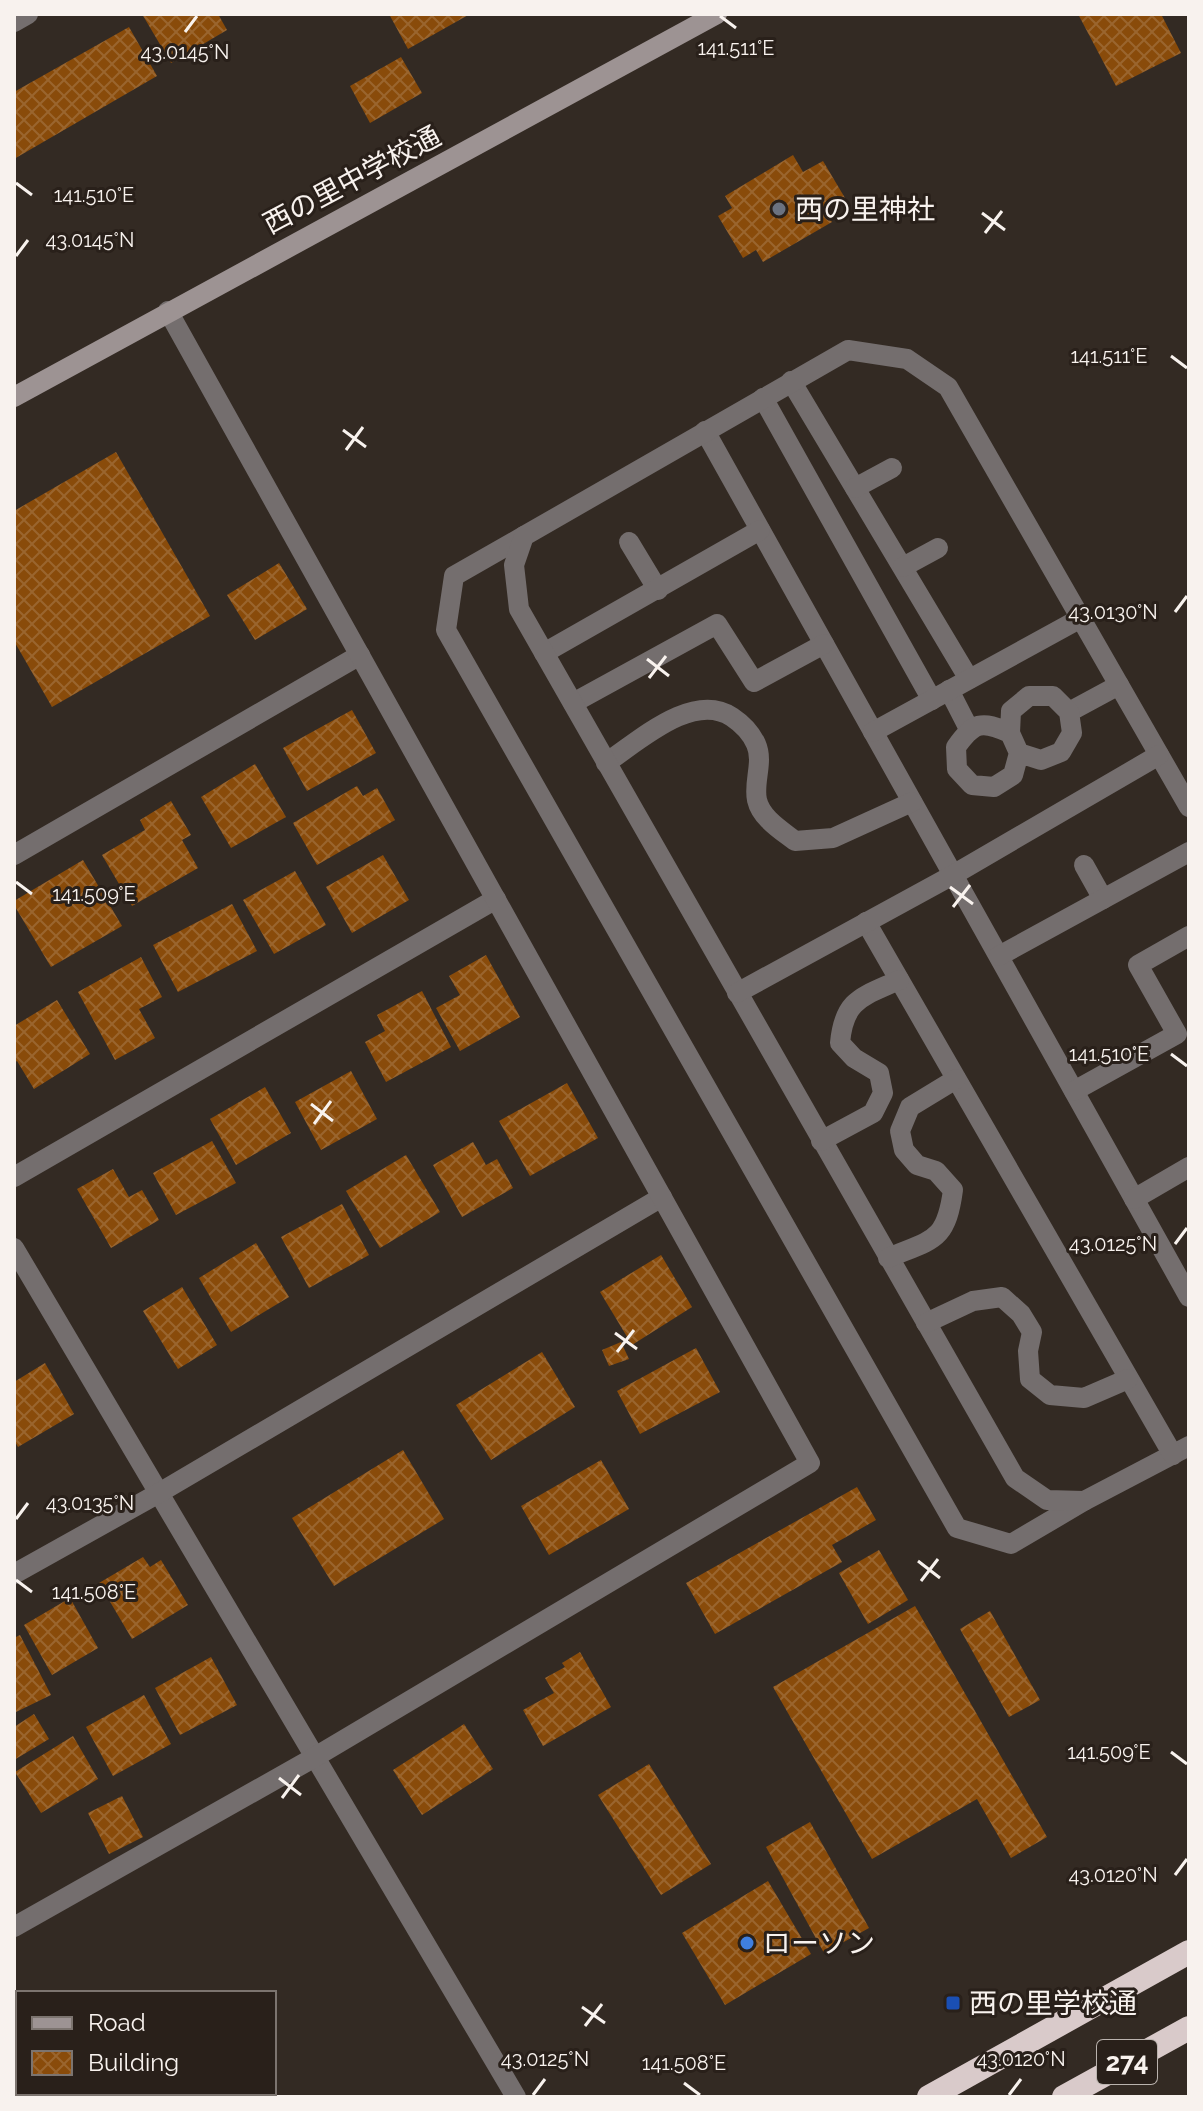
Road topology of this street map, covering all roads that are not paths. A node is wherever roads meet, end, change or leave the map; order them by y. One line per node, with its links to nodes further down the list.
1 (28, 14): 3 (street)
2 (717, 14): 4 (street, 西の里中学校通)
3 (14, 22)
4 (168, 311): 6 (street, 西の里中学校通); 20 (street)
5 (791, 381): 7 (street); 10 (street); 17 (street)
6 (14, 397)
7 (763, 398): 8 (street); 23 (street)
8 (705, 431): 11 (street); 12 (street)
9 (892, 468): 10 (street)
10 (855, 488): 15 (street)
11 (760, 530): 16 (street); 18 (street)
12 (524, 536): 19 (street); 59 (street)
13 (629, 542): 16 (street)
14 (938, 548): 15 (street)
15 (903, 567): 21 (street)
16 (658, 590): 19 (street)
17 (1081, 618): 21 (street); 22 (street)
18 (824, 644): 24 (street); 27 (street)
19 (544, 653): 24 (street)
20 (360, 655): 35 (street); 38 (street)
21 (969, 679): 23 (street)
22 (1119, 685): 25 (street); 30 (street)
23 (940, 695): 26 (street); 27 (street)
24 (573, 703): 31 (street)
25 (1069, 712): 28 (street); 29 (street)
26 (969, 729): 28 (street); 29 (street)
27 (873, 732): 32 (street)
28 (1010, 733): 29 (street)
29 (1019, 753)
30 (1159, 755): 33 (street); 37 (street)
31 (606, 763): 32 (street); 44 (street)
32 (912, 802): 37 (street)
33 (1189, 807)
34 (1189, 852): 39 (street)
35 (14, 855)
36 (1084, 865): 39 (street)
37 (953, 875): 40 (street); 42 (street)
38 (496, 899): 49 (street); 50 (street)
39 (1103, 899): 42 (street)
40 (866, 922): 43 (street); 44 (street)
41 (1189, 936): 46 (street)
42 (999, 956): 46 (street)
43 (899, 980): 45 (street); 47 (street)
44 (737, 993): 47 (street)
45 (956, 1079): 53 (street); 56 (street)
46 (1074, 1091): 51 (street)
47 (821, 1141): 53 (street)
48 (1189, 1167): 51 (street)
49 (14, 1177)
50 (662, 1197): 58 (street); 61 (street)
51 (1134, 1199): 54 (street)
52 (14, 1248): 58 (street)
53 (888, 1258): 55 (street)
54 (1189, 1297)
55 (926, 1323): 56 (street); 59 (street)
56 (1128, 1379): 57 (street)
57 (1181, 1451): 59 (street)
58 (159, 1493): 60 (street); 61 (street)
59 (1084, 1501)
60 (14, 1574)
61 (315, 1757): 62 (street); 65 (street)
62 (14, 1927)
63 (1189, 1952): 66 (highway, 274)
64 (1189, 2028): 67 (highway, 274)
65 (516, 2097)
66 (929, 2097)
67 (1064, 2097)

